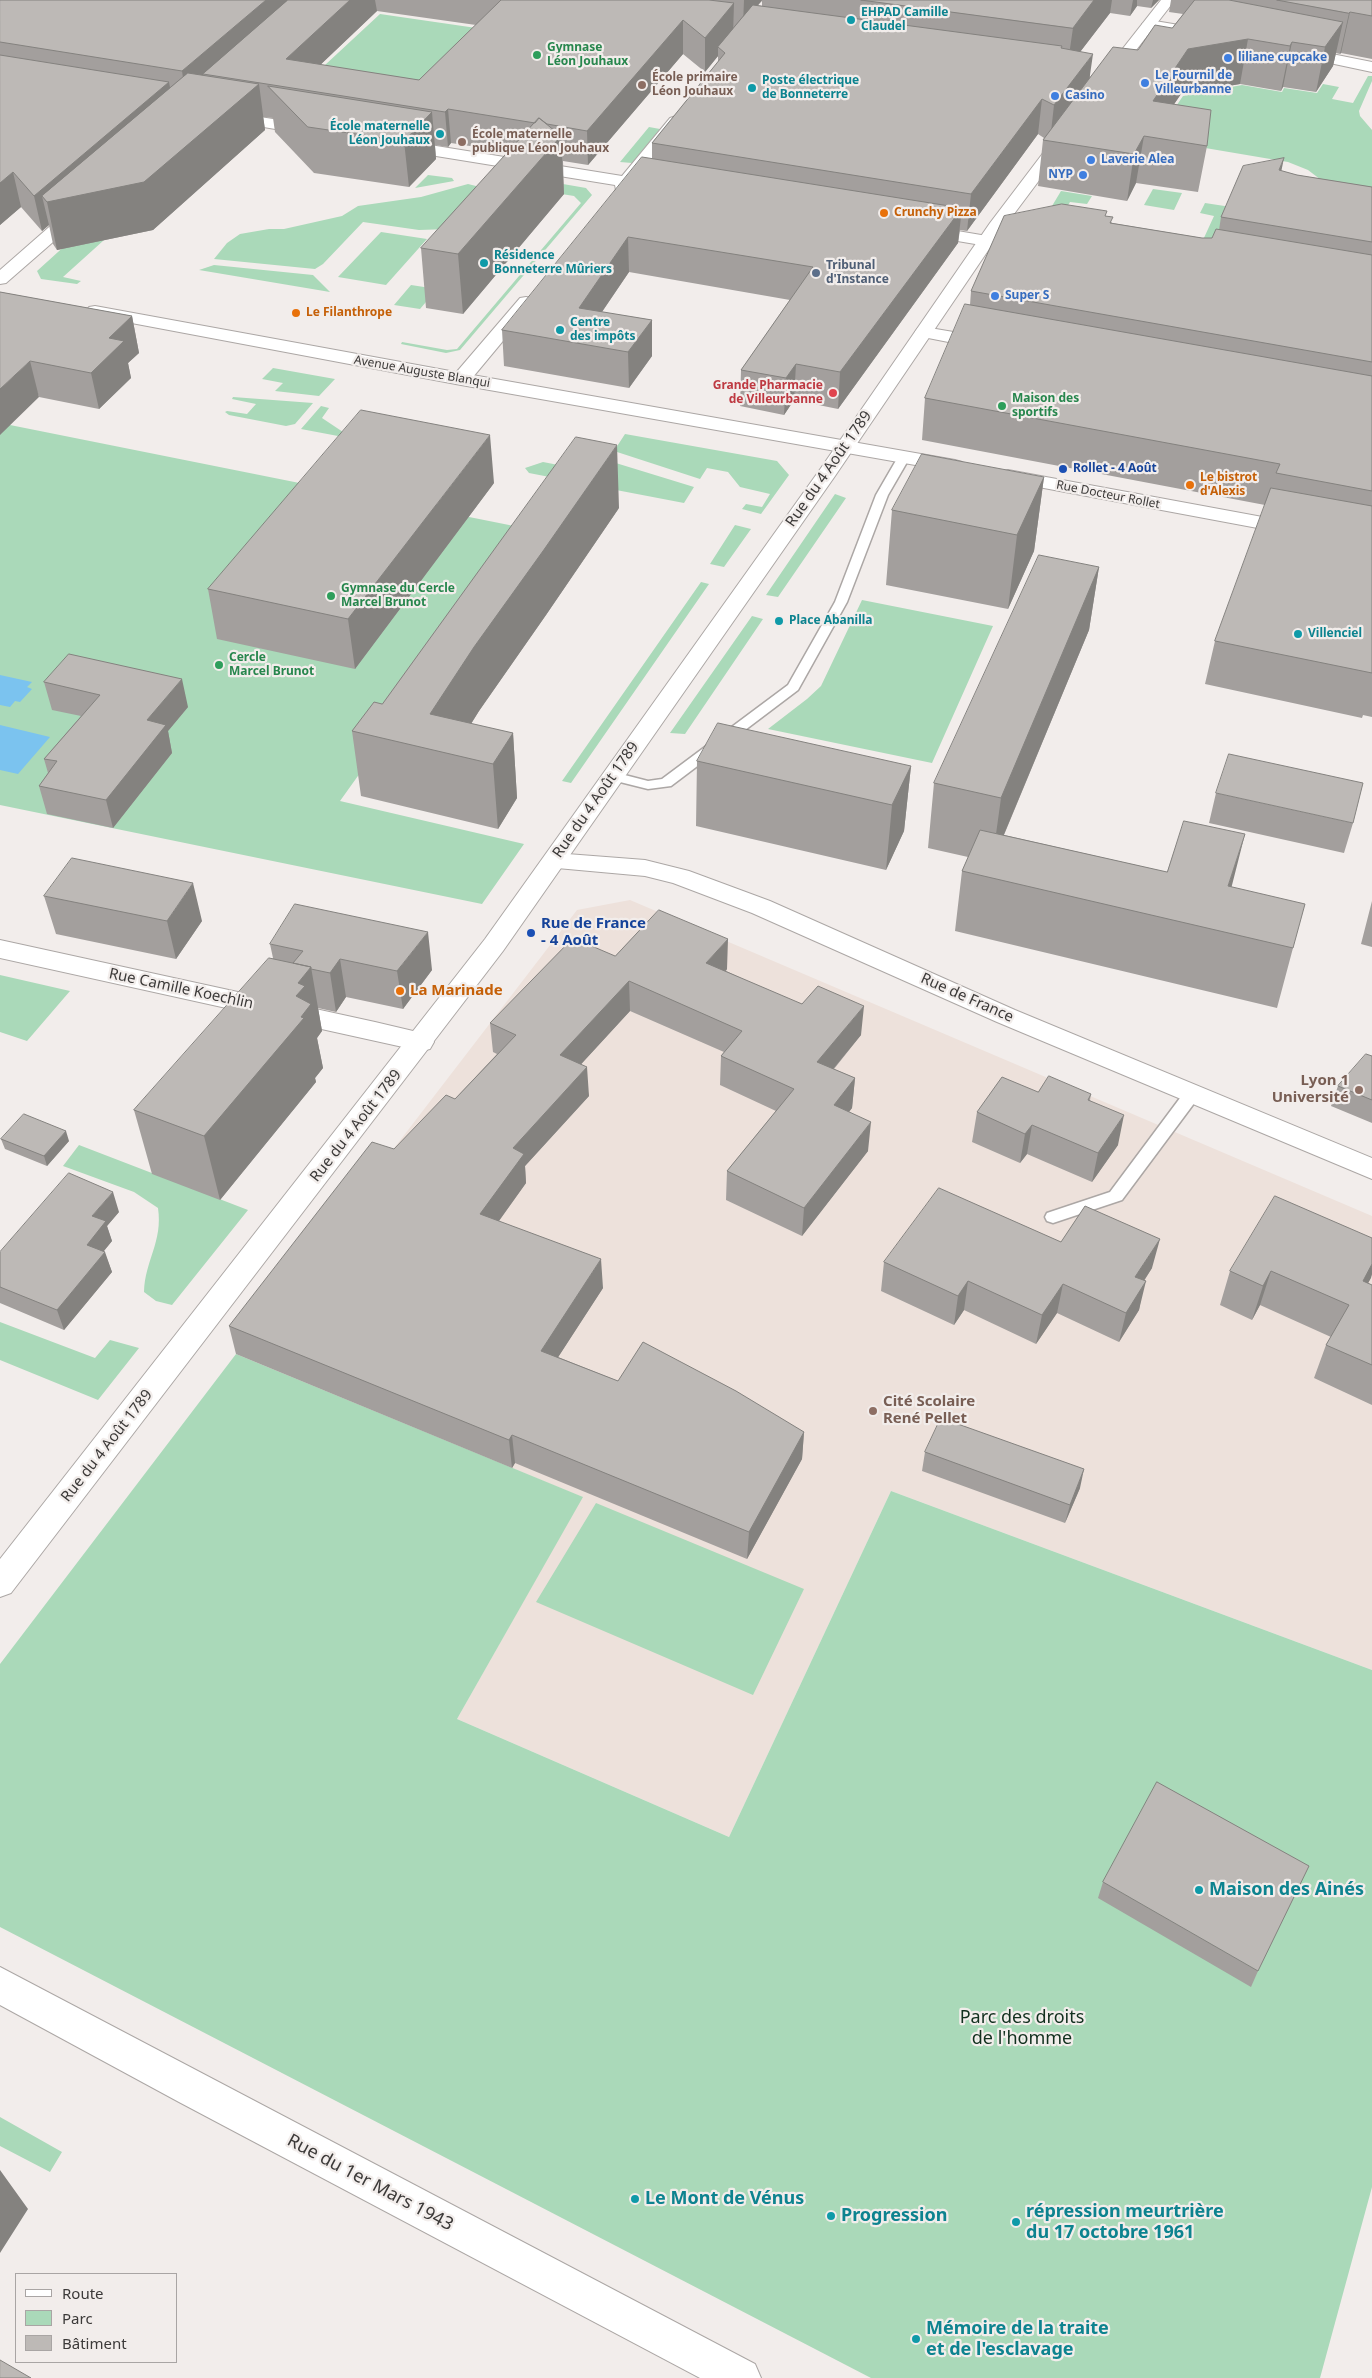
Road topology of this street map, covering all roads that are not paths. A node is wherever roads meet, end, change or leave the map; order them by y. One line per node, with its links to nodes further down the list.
1 (1168, 0): 2 (street)
2 (1149, 24): 3 (street); 6 (street)
3 (1228, 39)
4 (1285, 50): 5 (street)
5 (1372, 67)
6 (1100, 84)
7 (685, 109): 12 (street)
8 (215, 115): 10 (street)
9 (1070, 127): 18 (street, Rue du 4 Août 1789)
10 (330, 134)
11 (379, 142): 12 (street)
12 (627, 182): 13 (street); 14 (street)
13 (672, 189)
14 (610, 201)
15 (89, 202): 19 (street)
16 (907, 228): 18 (street)
17 (1015, 230): 18 (street)
18 (992, 234): 22 (street, Rue du 4 Août 1789)
19 (3, 289)
20 (536, 290): 24 (street)
21 (77, 308): 24 (street, Avenue Auguste Blanqui)
22 (924, 332): 23 (street); 25 (street, Rue du 4 Août 1789)
23 (1007, 347)
24 (460, 379): 25 (street, Avenue Auguste Blanqui)
25 (844, 446): 26 (street, Rue Docteur Rollet); 28 (street, Rue du 4 Août 1789)
26 (904, 457): 27 (street, Rue Docteur Rollet); 28 (lane)
27 (1314, 533)
28 (613, 776): 29 (street, Rue du 4 Août 1789)
29 (554, 861): 31 (street, Rue du 4 Août 1789); 32 (street, Rue de France)
30 (0, 949): 31 (street, Rue Camille Koechlin)
31 (420, 1042): 35 (street, Rue du 4 Août 1789)
32 (1192, 1094): 33 (street, Rue de France); 34 (lane)
33 (1372, 1169)
34 (1053, 1217)
35 (0, 1583)
36 (0, 1985): 37 (street, Rue du 1er Mars 1943)
37 (741, 2378)

